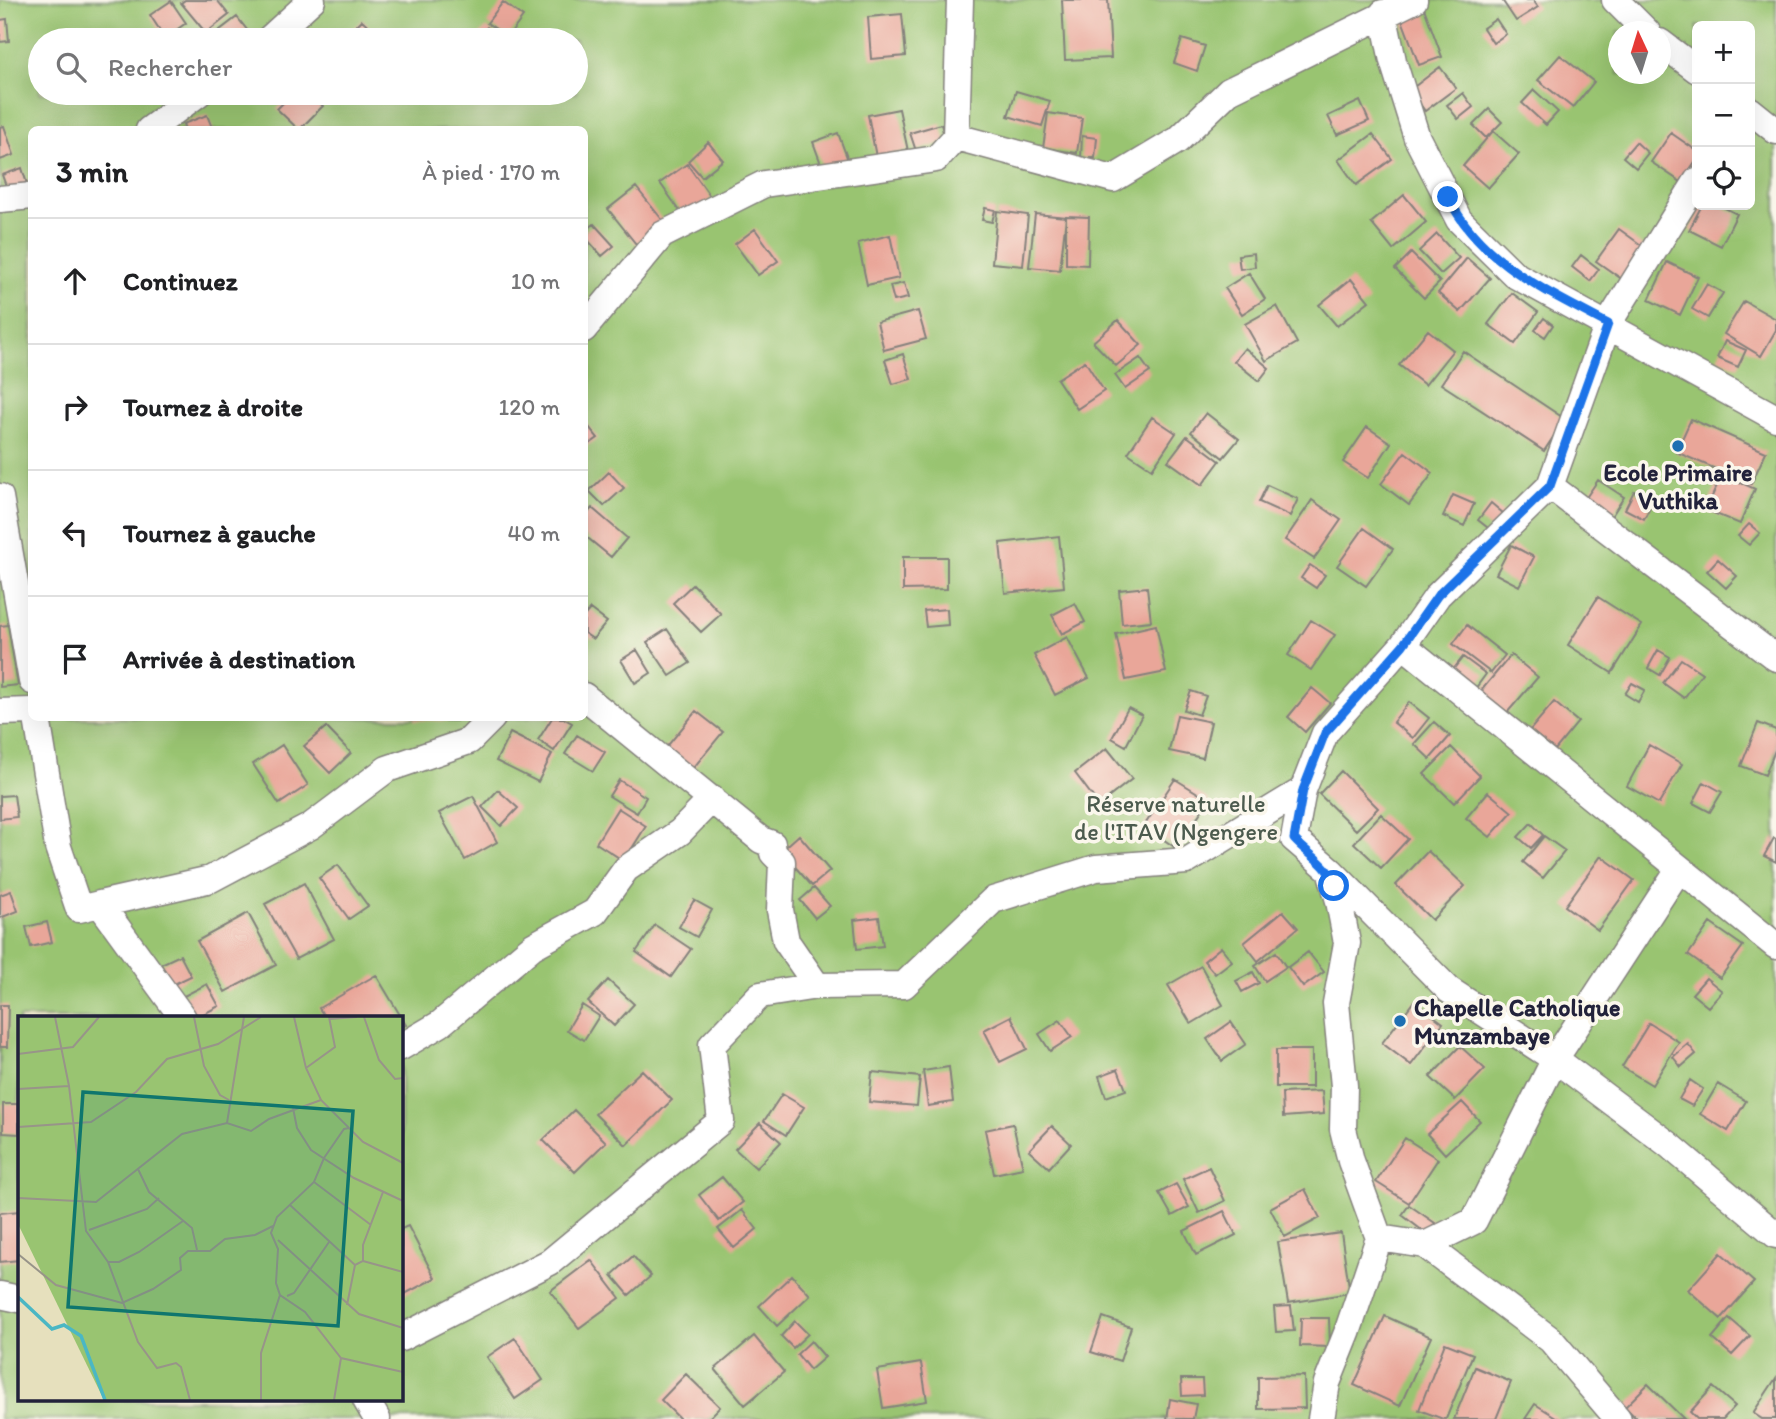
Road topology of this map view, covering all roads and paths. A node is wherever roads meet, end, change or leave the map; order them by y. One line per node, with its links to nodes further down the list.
1 (312, 0): 7 (street)
2 (960, 0): 12 (street)
3 (1414, 0): 5 (street)
4 (1615, 0): 6 (street)
5 (1383, 13): 12 (street); 17 (street)
6 (1636, 21)
7 (281, 28)
8 (1671, 50): 9 (street)
9 (1692, 66)
10 (183, 105): 11 (street)
11 (154, 126)
12 (956, 137): 16 (street)
13 (1692, 189): 17 (street)
14 (28, 196): 15 (street)
15 (0, 199)
16 (588, 324)
17 (1608, 324): 18 (street); 19 (street)
18 (1776, 418)
19 (1550, 486): 21 (street); 23 (street)
20 (0, 497): 22 (street)
21 (1403, 645): 29 (street); 31 (street)
22 (28, 658)
23 (1776, 658)
24 (588, 699): 30 (street)
25 (28, 710): 26 (street)
26 (0, 712)
27 (37, 721): 33 (street)
28 (489, 721): 33 (street)
29 (1303, 790): 32 (street); 35 (street)
30 (712, 799): 35 (street); 37 (street)
31 (1679, 869): 34 (street); 38 (street)
32 (1330, 870): 38 (street); 40 (street)
33 (100, 904): 36 (street)
34 (1776, 946)
35 (817, 986): 44 (street)
36 (182, 1016)
37 (402, 1046)
38 (1555, 1059): 39 (street); 41 (street)
39 (1776, 1235)
40 (1378, 1238): 41 (street); 47 (street)
41 (1425, 1245): 48 (street)
42 (0, 1295): 43 (street)
43 (18, 1299)
44 (402, 1337)
45 (367, 1402): 46 (street)
46 (377, 1419)
47 (1321, 1419)
48 (1618, 1419)

